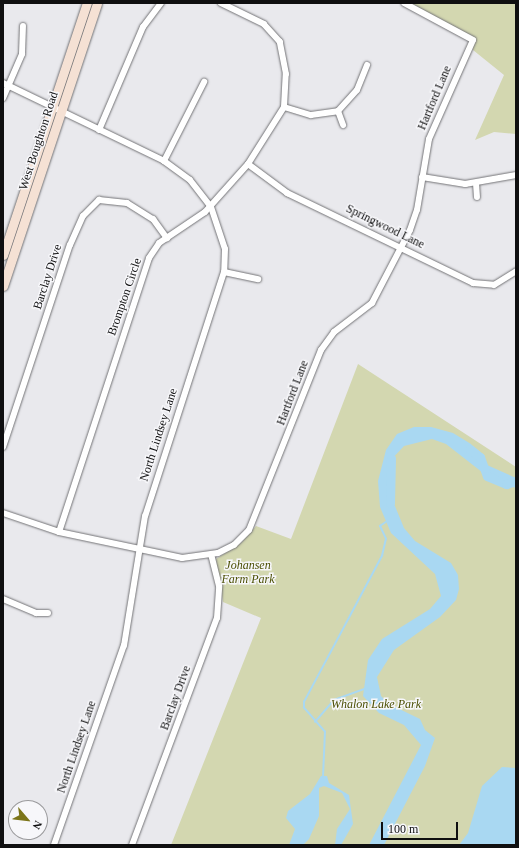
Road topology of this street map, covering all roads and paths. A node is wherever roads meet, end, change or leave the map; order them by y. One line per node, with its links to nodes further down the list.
1 (87, 3): 12 (main road, West Boughton Road)
2 (97, 3): 14 (main road, West Boughton Road)
3 (161, 3): 17 (street)
4 (221, 3): 13 (street, Brompton Circle)
5 (404, 3): 21 (street, Hartford Lane)
6 (23, 26): 10 (street)
7 (367, 65): 15 (street)
8 (204, 82): 18 (street)
9 (3, 83): 10 (street)
10 (9, 86): 11 (street); 12 (street)
11 (3, 98)
12 (52, 107): 14 (street, North Lindsey Lane); 27 (main road, West Boughton Road)
13 (284, 107): 15 (street); 19 (street, Brompton Circle)
14 (61, 111): 17 (street, North Lindsey Lane); 31 (main road, West Boughton Road)
15 (338, 111): 16 (street)
16 (342, 125)
17 (98, 130): 18 (street, North Lindsey Lane)
18 (164, 161): 24 (street, North Lindsey Lane)
19 (248, 164): 24 (street, Brompton Circle); 26 (street, Springwood Lane)
20 (516, 175): 22 (street)
21 (422, 177): 22 (street); 26 (street, Hartford Lane)
22 (476, 183): 23 (street)
23 (477, 196)
24 (211, 207): 25 (street, Brompton Circle); 29 (street, North Lindsey Lane)
25 (167, 238): 32 (street, Barclay Drive); 34 (street, Brompton Circle)
26 (401, 247): 28 (street, Springwood Lane); 36 (street, Hartford Lane)
27 (3, 255)
28 (516, 271)
29 (224, 272): 30 (street); 35 (street, North Lindsey Lane)
30 (258, 279)
31 (3, 286)
32 (3, 447)
33 (3, 513): 34 (street, Hartford Lane)
34 (59, 532): 35 (street, Hartford Lane)
35 (138, 548): 36 (street, Hartford Lane); 39 (street, North Lindsey Lane)
36 (211, 555): 40 (street, Barclay Drive)
37 (3, 599): 38 (street)
38 (48, 613)
39 (54, 845)
40 (132, 845)

